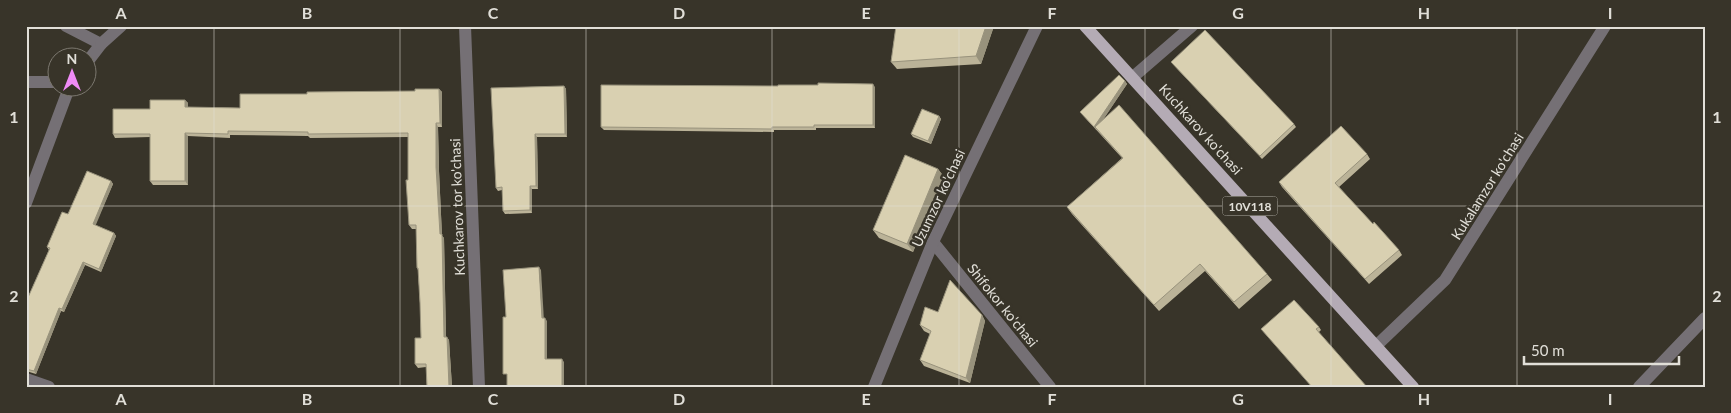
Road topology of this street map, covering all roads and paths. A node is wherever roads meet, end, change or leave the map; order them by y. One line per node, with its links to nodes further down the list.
1 (66, 26): 8 (street)
2 (121, 26): 8 (street)
3 (465, 26): 20 (street, Kuchkarov tor ko'chasi)
4 (1037, 26): 15 (street, Uzumzor ko'chasi)
5 (1086, 26): 10 (main road, Kuchkarov ko'chasi / 10V118)
6 (1192, 26): 10 (street)
7 (1605, 26): 17 (street, Kukalamzor ko'chasi)
8 (101, 44): 9 (street)
9 (98, 48)
10 (1134, 77): 17 (main road, Kuchkarov ko'chasi / 10V118)
11 (26, 82): 12 (street)
12 (48, 82)
13 (65, 98): 14 (street)
14 (26, 202)
15 (933, 242): 21 (street, Uzumzor ko'chasi); 22 (street, Shifokor ko'chasi)
16 (1705, 318): 24 (street)
17 (1376, 346): 23 (main road, Kuchkarov ko'chasi / 10V118)
18 (26, 379): 19 (street)
19 (49, 387)
20 (479, 387)
21 (874, 387)
22 (1050, 387)
23 (1413, 387)
24 (1639, 387)

